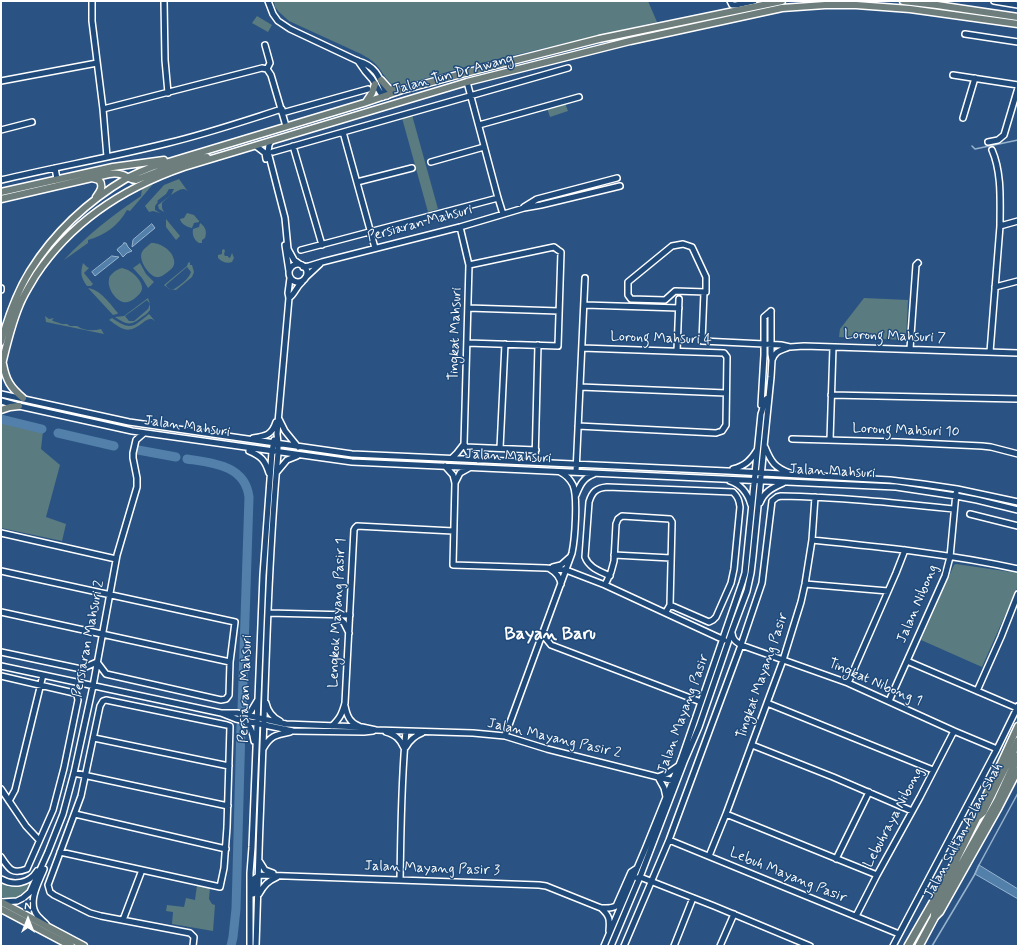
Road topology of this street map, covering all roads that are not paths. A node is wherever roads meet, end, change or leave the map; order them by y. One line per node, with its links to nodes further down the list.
1 (92, 1): 18 (street)
2 (164, 1): 29 (street)
3 (268, 1): 24 (street)
4 (730, 1): 5 (street)
5 (754, 1)
6 (782, 1): 28 (main road, Jalan Tun Dr Awang)
7 (903, 1): 11 (main road)
8 (994, 1): 12 (street)
9 (825, 3): 10 (main road, Jalan Tun Dr Awang); 25 (main road, Jalan Tun Dr Awang)
10 (832, 3): 14 (main road, Jalan Tun Dr Awang)
11 (937, 3): 13 (main road)
12 (1018, 5)
13 (1018, 17)
14 (1018, 24)
15 (965, 34): 16 (street)
16 (1018, 42)
17 (264, 45): 20 (street)
18 (97, 63): 23 (street); 36 (street)
19 (568, 68): 30 (street)
20 (267, 69): 29 (street); 37 (street)
21 (953, 75): 22 (street)
22 (975, 78): 26 (street); 38 (street)
23 (1, 81)
24 (378, 82): 28 (main road); 32 (street); 34 (main road)
25 (467, 82): 30 (street); 33 (main road, Jalan Tun Dr Awang)
26 (1018, 87): 45 (street)
27 (368, 89): 37 (street)
28 (402, 90): 32 (main road, Jalan Tun Dr Awang)
29 (168, 93): 36 (street)
30 (470, 95): 40 (street); 43 (street)
31 (579, 97): 40 (street)
32 (385, 98): 33 (main road); 34 (main road, Jalan Tun Dr Awang); 35 (main road)
33 (399, 102): 35 (main road, Jalan Tun Dr Awang)
34 (364, 103): 41 (main road, Jalan Tun Dr Awang)
35 (378, 108): 44 (main road, Jalan Tun Dr Awang)
36 (103, 109): 52 (street)
37 (282, 111): 41 (street); 52 (street)
38 (962, 118)
39 (32, 122): 42 (street)
40 (478, 125): 48 (street)
41 (286, 126): 53 (main road, Jalan Tun Dr Awang)
42 (1, 130)
43 (343, 132): 47 (street); 62 (street)
44 (271, 141): 46 (main road, Jalan Tun Dr Awang); 50 (street)
45 (988, 142)
46 (256, 146): 50 (street); 51 (main road, Jalan Tun Dr Awang)
47 (293, 146): 50 (street); 74 (street)
48 (484, 147): 54 (street); 65 (street)
49 (992, 150): 71 (street)
50 (269, 152): 76 (street)
51 (228, 154): 58 (main road); 109 (main road, Jalan Tun Dr Awang)
52 (107, 157): 55 (street)
53 (181, 158): 58 (main road, Jalan Tun Dr Awang); 60 (main road)
54 (431, 162)
55 (55, 168): 60 (street); 61 (street)
56 (412, 168): 62 (street)
57 (88, 178): 58 (main road); 66 (main road); 67 (main road)
58 (128, 178): 67 (main road, Jalan Tun Dr Awang)
59 (617, 178): 68 (street, Persiaran Mahsuri)
60 (57, 179): 64 (main road)
61 (1, 180)
62 (357, 182): 73 (street)
63 (620, 186): 68 (street, Persiaran Mahsuri)
64 (1, 192)
65 (498, 198): 69 (street); 73 (street)
66 (1, 199)
67 (92, 202): 95 (main road, Jalan Tun Dr Awang)
68 (524, 208): 69 (street, Persiaran Mahsuri)
69 (503, 214): 72 (street, Persiaran Mahsuri)
70 (1018, 221): 71 (street)
71 (1000, 226): 87 (street)
72 (460, 227): 75 (street, Persiaran Mahsuri); 80 (street, Tingkat Mahsuri)
73 (370, 231): 74 (street); 75 (street)
74 (322, 245): 77 (street)
75 (375, 248): 78 (street, Persiaran Mahsuri)
76 (287, 250): 81 (street); 82 (street)
77 (301, 250)
78 (322, 262): 81 (street, Persiaran Mahsuri); 85 (street, Persiaran Mahsuri)
79 (918, 263): 104 (street)
80 (470, 265): 92 (street, Tingkat Mahsuri); 94 (street)
81 (302, 266): 82 (street); 85 (street)
82 (289, 271): 83 (street)
83 (290, 278): 85 (street); 89 (street, Persiaran Mahsuri)
84 (586, 278): 91 (street)
85 (304, 279): 89 (street, Persiaran Mahsuri)
86 (1018, 281): 87 (street)
87 (995, 287): 106 (street)
88 (704, 292): 88 (street); 98 (street, Lorong Mahsuri 7)
89 (289, 298): 122 (street, Persiaran Mahsuri)
90 (679, 299): 93 (street)
91 (585, 305): 93 (street); 103 (street)
92 (468, 308): 94 (street); 96 (street, Tingkat Mahsuri)
93 (679, 308): 105 (street)
94 (559, 311): 99 (street)
95 (1, 342)
96 (467, 343): 97 (street); 129 (street, Tingkat Mahsuri)
97 (505, 344): 99 (street); 134 (street)
98 (764, 344): 100 (street, Lorong Mahsuri 7); 100 (street); 121 (street)
99 (538, 345): 135 (street)
100 (771, 345): 101 (street, Lorong Mahsuri 7); 108 (street)
101 (790, 347): 102 (street, Lorong Mahsuri 7); 108 (street)
102 (833, 347): 104 (street, Lorong Mahsuri 7); 114 (street)
103 (582, 348): 105 (street, Lorong Mahsuri 4); 111 (street)
104 (910, 349): 106 (street, Lorong Mahsuri 7)
105 (677, 351): 113 (street, Lorong Mahsuri 4)
106 (990, 352): 107 (street, Lorong Mahsuri 7)
107 (1018, 354)
108 (772, 360): 115 (street)
109 (2, 362): 110 (main road, Jalan Tun Dr Awang); 116 (main road)
110 (1, 369)
111 (580, 387): 113 (street); 123 (street)
112 (1, 394): 116 (street, Jalan Mahsuri)
113 (726, 394): 123 (street, Lorong Mahsuri 4)
114 (831, 395): 117 (street); 127 (street)
115 (769, 397): 121 (street); 130 (street)
116 (23, 398): 125 (street, Jalan Mahsuri)
117 (1018, 399)
118 (1, 401): 119 (street, Jalan Mahsuri)
119 (19, 406): 120 (main road); 124 (street, Jalan Mahsuri)
120 (1, 410)
121 (761, 414): 132 (street)
122 (278, 416): 125 (street); 128 (street, Persiaran Mahsuri); 131 (street)
123 (578, 426): 143 (street)
124 (144, 433): 133 (street, Jalan Mahsuri); 180 (street, Persiaran Mahsuri 2)
125 (248, 438): 128 (street, Jalan Mahsuri)
126 (792, 439): 127 (street, Lorong Mahsuri 10)
127 (830, 440): 138 (street, Lorong Mahsuri 10)
128 (276, 443): 131 (street, Jalan Mahsuri); 136 (street, Persiaran Mahsuri); 137 (street, Persiaran Mahsuri)
129 (465, 445): 134 (street); 140 (street); 141 (street)
130 (765, 446): 150 (street); 152 (street)
131 (298, 447): 140 (street, Jalan Mahsuri)
132 (758, 447): 146 (street); 150 (street)
133 (242, 448): 136 (street, Jalan Mahsuri); 153 (street)
134 (500, 448): 135 (street)
135 (536, 450): 142 (street)
136 (272, 452): 137 (street, Jalan Mahsuri); 153 (street, Persiaran Mahsuri)
137 (278, 452): 139 (street, Jalan Mahsuri); 151 (street, Persiaran Mahsuri)
138 (1018, 454)
139 (298, 455): 144 (street, Jalan Mahsuri); 151 (street)
140 (452, 458): 141 (street, Jalan Mahsuri)
141 (478, 460): 142 (street, Jalan Mahsuri)
142 (536, 462): 143 (street, Jalan Mahsuri)
143 (577, 464): 146 (street, Jalan Mahsuri); 148 (street)
144 (445, 466): 145 (street, Jalan Mahsuri); 158 (street)
145 (470, 468): 147 (street, Jalan Mahsuri); 158 (street)
146 (727, 471): 150 (street, Jalan Mahsuri)
147 (558, 472): 148 (street, Jalan Mahsuri); 160 (street)
148 (576, 472): 149 (street, Jalan Mahsuri)
149 (597, 473): 154 (street, Jalan Mahsuri); 160 (street)
150 (759, 473): 152 (street, Jalan Mahsuri); 155 (street, Jalan Mayang Pasir); 156 (street, Jalan Mayang Pasir)
151 (276, 474): 195 (street, Persiaran Mahsuri)
152 (795, 475): 159 (street, Jalan Mahsuri)
153 (270, 476): 221 (street, Persiaran Mahsuri)
154 (720, 479): 155 (street, Jalan Mahsuri); 164 (street)
155 (755, 481): 156 (street, Jalan Mahsuri); 164 (street, Jalan Mayang Pasir)
156 (761, 481): 157 (street, Jalan Mahsuri); 165 (street, Jalan Mayang Pasir)
157 (786, 482): 161 (street, Jalan Mahsuri); 165 (street)
158 (455, 483): 170 (street)
159 (957, 489): 161 (street, Jalan Nibong); 163 (street, Jalan Mahsuri)
160 (576, 495): 174 (street)
161 (956, 496): 166 (street, Jalan Nibong); 167 (street, Jalan Mahsuri)
162 (815, 497): 166 (street); 172 (street, Tingkat Mayang Pasir); 205 (street, Jalan Mayang Pasir)
163 (1018, 502)
164 (752, 508): 177 (street, Jalan Mayang Pasir)
165 (758, 509): 198 (street, Jalan Mayang Pasir)
166 (954, 509): 178 (street, Jalan Nibong)
167 (1018, 510)
168 (970, 514): 169 (street)
169 (1018, 526)
170 (454, 531): 181 (street); 197 (street, Lengkok Mayang Pasir 1)
171 (1, 533): 180 (street)
172 (812, 540): 173 (street); 186 (street, Tingkat Mayang Pasir)
173 (905, 550): 178 (street); 189 (street)
174 (572, 553): 181 (street); 183 (street)
175 (614, 554): 179 (street); 179 (street); 185 (street)
176 (736, 554): 177 (street); 185 (street); 192 (street)
177 (747, 555): 202 (street, Jalan Mayang Pasir)
178 (950, 557): 182 (street); 210 (street, Jalan Nibong)
179 (672, 558): 192 (street)
180 (116, 559): 190 (street, Persiaran Mahsuri 2)
181 (548, 568): 183 (street); 187 (street)
182 (1018, 569)
183 (566, 570): 187 (street); 188 (street)
184 (1, 571): 190 (street)
185 (610, 576): 188 (street)
186 (805, 584): 189 (street); 209 (street, Tingkat Mayang Pasir)
187 (561, 585): 201 (street)
188 (605, 585): 194 (street)
189 (888, 591): 216 (street)
190 (110, 594): 200 (street, Persiaran Mahsuri 2); 212 (street)
191 (1018, 594): 219 (street)
192 (670, 605): 194 (street)
193 (1, 612): 200 (street)
194 (666, 612): 202 (street)
195 (268, 613): 196 (street); 220 (street, Persiaran Mahsuri)
196 (335, 615): 197 (street); 199 (street)
197 (350, 615): 199 (street, Lengkok Mayang Pasir 1)
198 (732, 631): 203 (street, Jalan Mayang Pasir); 205 (street)
199 (349, 633): 224 (street, Lengkok Mayang Pasir 1)
200 (102, 634): 211 (street, Persiaran Mahsuri 2); 212 (street)
201 (543, 635): 204 (street); 206 (street)
202 (722, 639): 203 (street); 223 (street, Jalan Mayang Pasir)
203 (729, 642): 207 (street, Jalan Mayang Pasir)
204 (551, 645): 206 (street); 223 (street)
205 (741, 645): 207 (street); 209 (street, Tingkat Nibong 1); 267 (street, Jalan Mayang Pasir)
206 (538, 647): 239 (street)
207 (726, 650): 254 (street, Jalan Mayang Pasir)
208 (1, 652): 211 (street)
209 (783, 660): 216 (street, Tingkat Nibong 1); 225 (street, Tingkat Mayang Pasir)
210 (907, 661): 219 (street); 222 (street, Jalan Nibong)
211 (97, 662): 212 (street); 218 (street, Persiaran Mahsuri 2)
212 (230, 662)
213 (1, 666): 214 (street)
214 (43, 675): 217 (street); 218 (street)
215 (1, 676): 217 (street)
216 (848, 683): 222 (street, Tingkat Nibong 1)
217 (40, 685): 258 (street); 260 (street)
218 (93, 686): 227 (street); 251 (street, Persiaran Mahsuri 2)
219 (977, 691): 226 (street)
220 (264, 694): 229 (street, Persiaran Mahsuri); 230 (street)
221 (257, 701): 227 (street); 228 (street, Persiaran Mahsuri)
222 (889, 701): 237 (street, Tingkat Nibong 1)
223 (702, 702): 247 (street, Jalan Mayang Pasir)
224 (345, 703): 231 (street, Lengkok Mayang Pasir 1); 233 (street, Lengkok Mayang Pasir 1)
225 (767, 703): 242 (street, Tingkat Mayang Pasir); 249 (street)
226 (1018, 707): 244 (street)
227 (245, 718): 228 (street); 245 (street)
228 (257, 721): 229 (street); 245 (street, Persiaran Mahsuri)
229 (263, 722): 230 (street, Jalan Mayang Pasir 2); 235 (street, Jalan Mayang Pasir 2); 245 (street, Persiaran Mahsuri)
230 (286, 724): 231 (street, Jalan Mayang Pasir 2)
231 (332, 726): 233 (street, Jalan Mayang Pasir 2)
232 (1018, 726): 265 (main road, Jalan Sultan Azlan Shah)
233 (362, 727): 234 (street, Jalan Mayang Pasir 2)
234 (378, 730): 235 (street, Jalan Mayang Pasir 2); 236 (street, Jalan Mayang Pasir 2); 243 (street)
235 (293, 731): 245 (street)
236 (406, 731): 238 (street, Jalan Mayang Pasir 2); 243 (street)
237 (954, 731): 244 (street, Tingkat Nibong 1); 249 (street, Lebuhraya Nibong)
238 (429, 732): 239 (street, Jalan Mayang Pasir 2); 243 (street)
239 (505, 736): 253 (street, Jalan Mayang Pasir 2)
240 (94, 738): 248 (street); 248 (street, Persiaran Mahsuri); 252 (street)
241 (1018, 741): 265 (highway, Jalan Sultan Azlan Shah)
242 (752, 745): 256 (street); 264 (street, Tingkat Mayang Pasir)
243 (404, 749): 283 (street)
244 (997, 749): 296 (street)
245 (259, 751): 271 (street, Persiaran Mahsuri); 275 (street, Persiaran Mahsuri)
246 (1018, 756): 293 (highway, Jalan Sultan Azlan Shah)
247 (679, 765): 253 (street); 254 (street, Jalan Mayang Pasir)
248 (229, 766): 259 (street)
249 (933, 770): 261 (street, Lebuhraya Nibong)
250 (1018, 770): 293 (main road, Jalan Sultan Azlan Shah)
251 (74, 773): 252 (street); 262 (street, Persiaran Mahsuri 2)
252 (85, 776): 259 (street); 263 (street)
253 (658, 777): 254 (street, Jalan Mayang Pasir 2); 257 (street)
254 (675, 781): 257 (street, Jalan Mayang Pasir); 281 (street, Jalan Mayang Pasir)
255 (1, 789): 258 (street)
256 (869, 792): 261 (street); 274 (street)
257 (666, 797): 276 (street, Jalan Mayang Pasir)
258 (9, 801): 266 (street)
259 (228, 806): 268 (street)
260 (52, 810): 262 (street); 266 (street)
261 (912, 811): 280 (street, Lebuhraya Nibong)
262 (63, 814): 269 (street, Persiaran Mahsuri 2)
263 (75, 814): 268 (street); 270 (street)
264 (726, 814): 272 (street, Tingkat Mayang Pasir); 274 (street)
265 (977, 817): 311 (highway, Jalan Sultan Azlan Shah)
266 (39, 840): 273 (street)
267 (668, 840): 272 (street, Lebuh Mayang Pasir); 284 (street, Jalan Mayang Pasir)
268 (226, 849): 277 (street)
269 (48, 852): 282 (street); 288 (street); 295 (street)
270 (60, 852): 277 (street); 294 (street)
271 (252, 855): 278 (street); 289 (street, Persiaran Mahsuri)
272 (709, 856): 292 (street, Lebuh Mayang Pasir)
273 (1, 857)
274 (836, 859): 280 (street)
275 (260, 860): 278 (street, Persiaran Mahsuri); 279 (street)
276 (638, 866): 281 (street); 285 (street, Jalan Mayang Pasir); 290 (street)
277 (142, 870): 294 (street)
278 (259, 875): 279 (street, Jalan Mayang Pasir 3); 286 (street, Persiaran Mahsuri); 289 (street)
279 (280, 875): 283 (street, Jalan Mayang Pasir 3); 286 (street)
280 (877, 875): 292 (street, Lebuhraya Nibong)
281 (640, 877): 284 (street); 285 (street); 305 (street, Jalan Mayang Pasir)
282 (1, 879)
283 (400, 880): 290 (street, Jalan Mayang Pasir 3)
284 (651, 882): 287 (street); 306 (street, Jalan Mayang Pasir)
285 (630, 885): 297 (street, Jalan Mayang Pasir)
286 (258, 896): 303 (street, Persiaran Mahsuri)
287 (693, 898): 291 (street); 307 (street)
288 (1, 904): 295 (main road); 299 (main road)
289 (250, 907): 302 (street, Persiaran Mahsuri)
290 (601, 908): 297 (street)
291 (734, 914): 308 (street); 309 (street)
292 (856, 916): 296 (street, Lebuh Mayang Pasir)
293 (934, 918): 298 (highway, Jalan Sultan Azlan Shah)
294 (123, 920): 301 (street)
295 (50, 928): 300 (main road)
296 (899, 934): 310 (street)
297 (608, 936): 304 (street, Jalan Mayang Pasir)
298 (924, 936): 312 (highway, Jalan Sultan Azlan Shah); 313 (street)
299 (71, 946)
300 (84, 946)
301 (193, 946)
302 (250, 946)
303 (256, 946)
304 (604, 946)
305 (611, 946)
306 (624, 946)
307 (674, 946)
308 (720, 946)
309 (810, 946)
310 (893, 946)
311 (908, 946)
312 (919, 946)
313 (923, 946)

